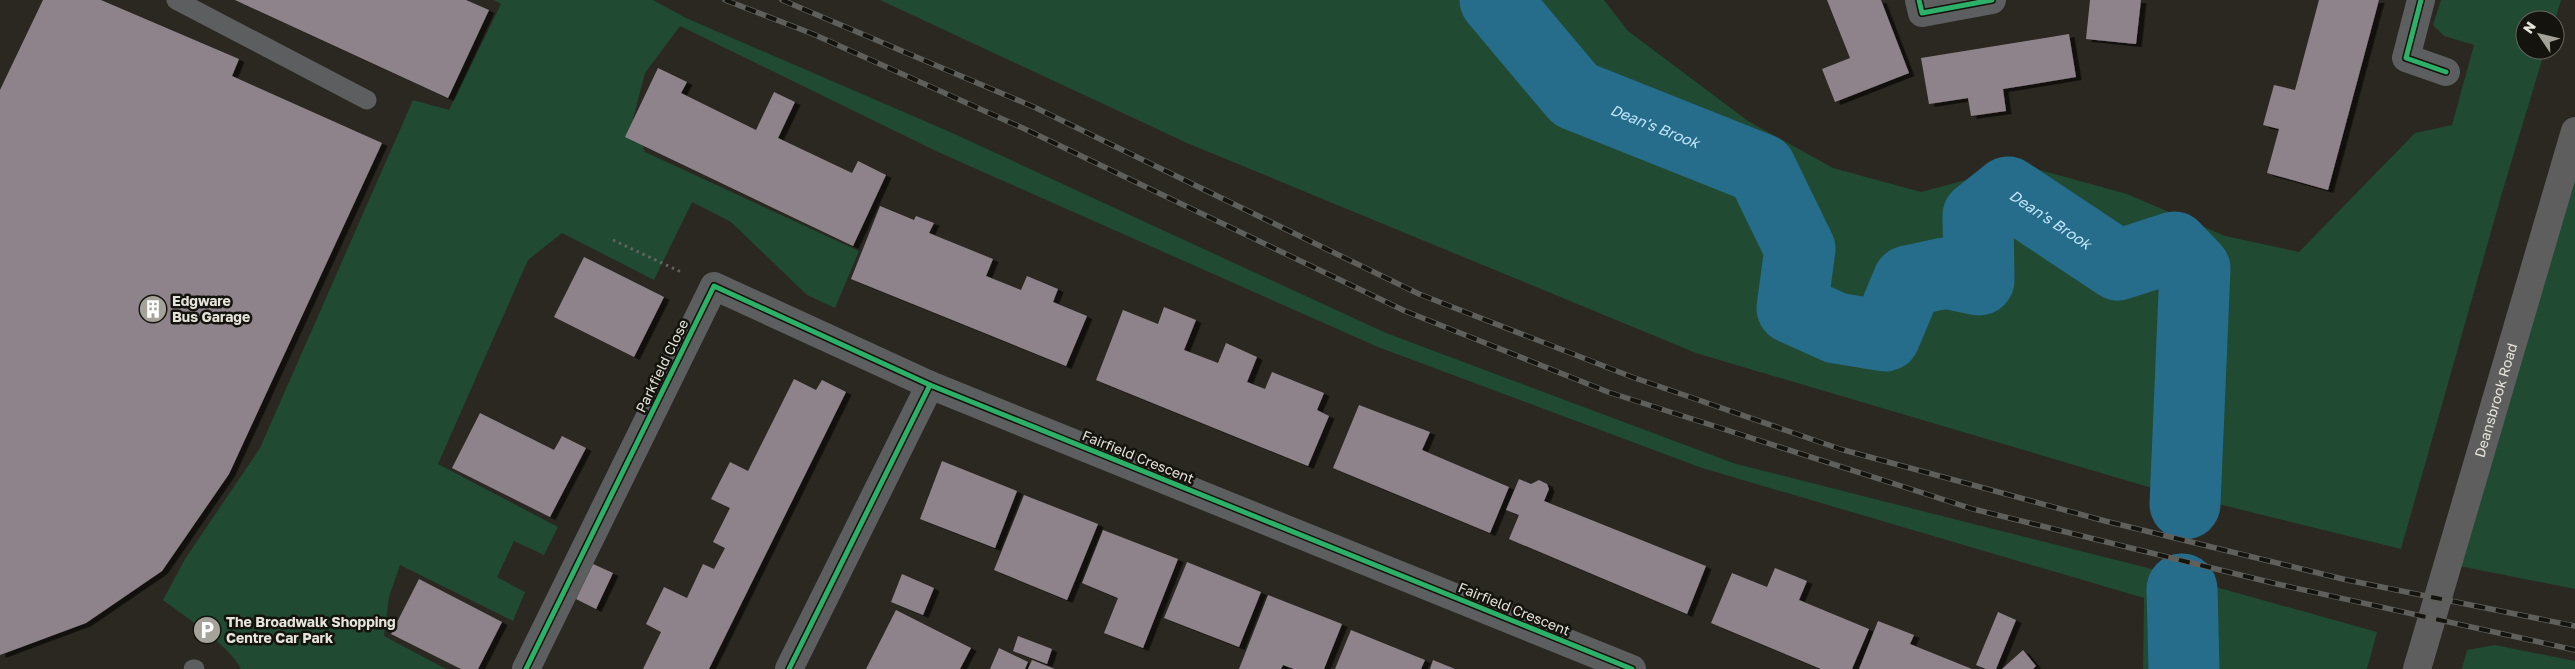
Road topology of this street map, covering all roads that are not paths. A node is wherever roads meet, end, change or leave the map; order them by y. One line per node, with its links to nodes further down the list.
1 (176, 0): 6 (lane)
2 (1919, 0): 3 (street)
3 (1992, 0)
4 (2421, 0): 5 (street)
5 (2446, 72)
6 (367, 100)
7 (2575, 131): 12 (main road, Deansbrook Road)
8 (930, 385): 9 (street, Parkfield Close); 10 (street); 11 (street, Fairfield Crescent)
9 (526, 669)
10 (789, 669)
11 (1632, 669)
12 (2417, 669)

